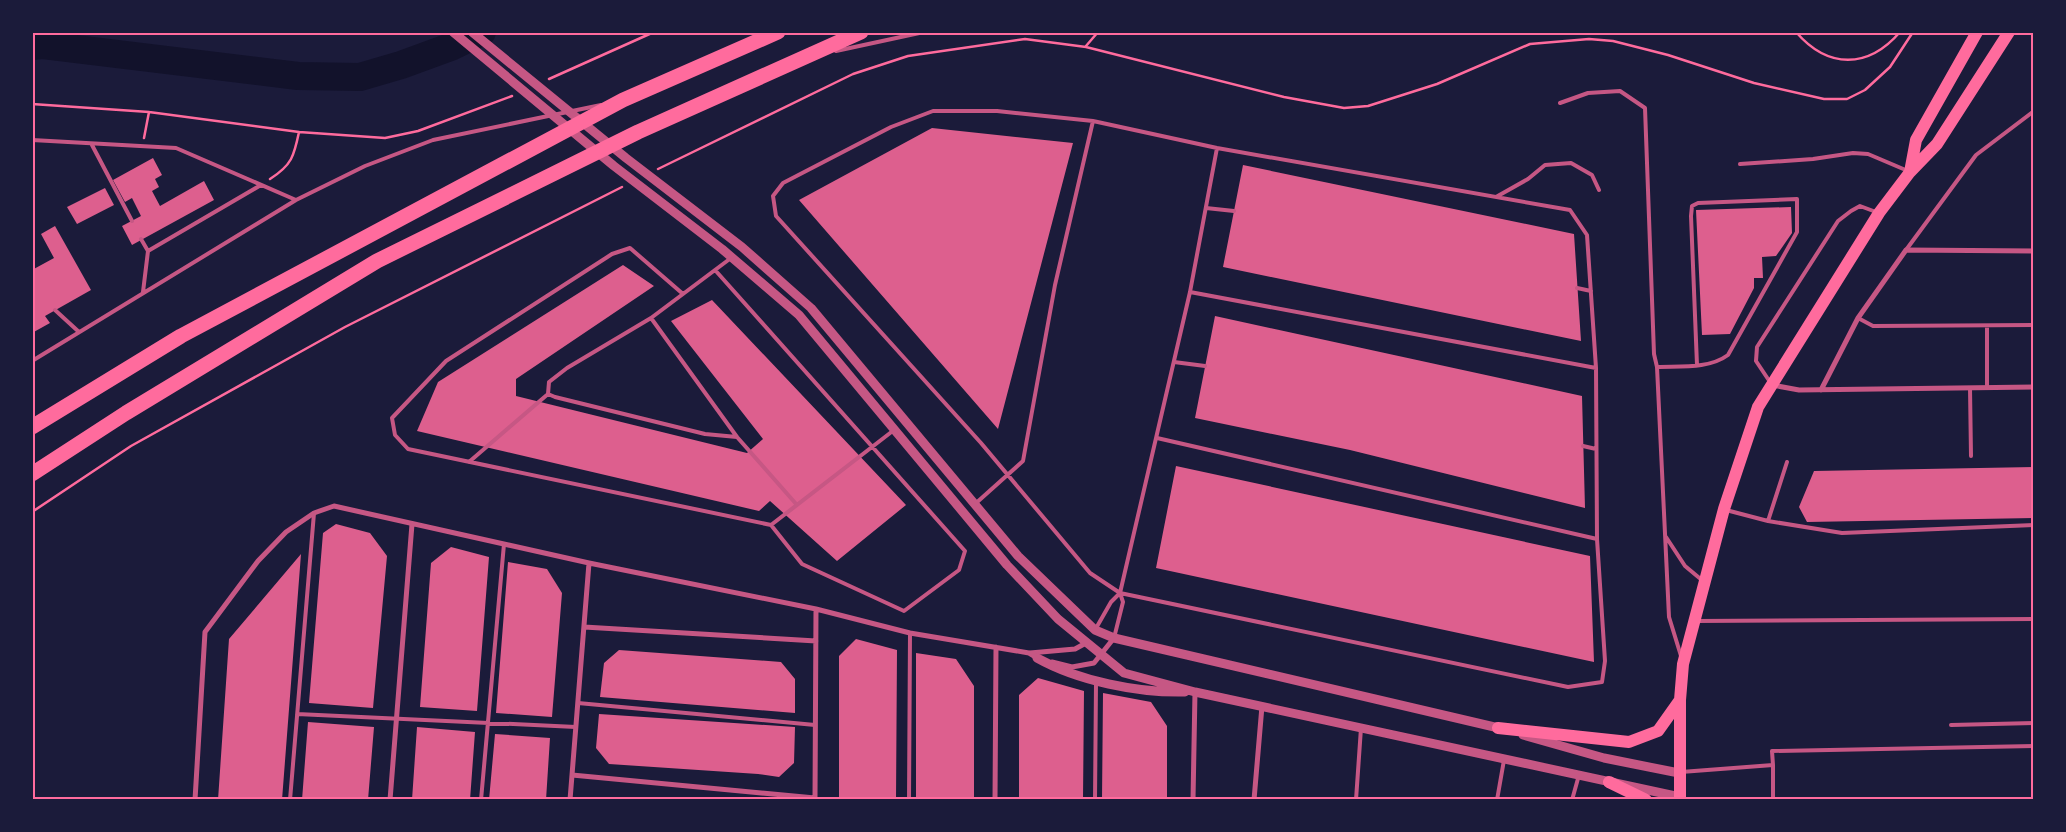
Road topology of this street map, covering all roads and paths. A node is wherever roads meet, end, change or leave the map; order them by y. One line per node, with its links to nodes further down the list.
1 (452, 32): 44 (street)
2 (472, 32): 69 (street)
3 (654, 32): 15 (path)
4 (778, 32): 17 (highway)
5 (861, 32): 14 (highway)
6 (924, 32): 14 (lane)
7 (1098, 32): 13 (path)
8 (1796, 32): 9 (path)
9 (1900, 32)
10 (1913, 32): 13 (path)
11 (2009, 32): 30 (main road)
12 (1975, 37): 30 (main road)
13 (1086, 47): 29 (path)
14 (804, 58): 80 (highway)
15 (546, 80)
16 (519, 92): 23 (path)
17 (623, 100): 35 (lane); 70 (highway)
18 (1560, 103): 61 (lane)
19 (32, 104): 21 (path)
20 (2034, 111): 41 (lane)
21 (149, 112): 23 (path); 26 (path)
22 (1093, 121): 27 (lane); 81 (lane); 81 (lane)
23 (299, 132): 32 (path)
24 (32, 140): 25 (lane)
25 (92, 145): 26 (lane); 39 (lane)
26 (142, 147): 32 (lane)
27 (1217, 148): 34 (lane); 36 (lane)
28 (1740, 164): 30 (lane)
29 (657, 170)
30 (1910, 172): 38 (main road)
31 (631, 183): 85 (path)
32 (261, 185): 35 (lane); 42 (lane)
33 (1599, 190): 34 (lane)
34 (1496, 197): 47 (lane)
35 (296, 200): 48 (lane)
36 (1206, 208): 37 (lane); 49 (lane)
37 (1234, 211)
38 (1879, 213): 63 (main road); 63 (lane)
39 (132, 222)
40 (141, 240): 42 (lane)
41 (1906, 250): 43 (street); 53 (street)
42 (148, 251): 48 (lane)
43 (2034, 251)
44 (732, 257): 45 (lane); 71 (street)
45 (715, 270): 50 (lane); 74 (lane)
46 (1577, 288): 47 (lane)
47 (1591, 291): 62 (lane)
48 (143, 292): 56 (lane)
49 (1190, 292): 58 (lane); 62 (lane)
50 (683, 294): 52 (lane); 78 (lane)
51 (55, 310): 56 (lane)
52 (651, 318): 68 (lane); 72 (lane)
53 (1858, 318): 55 (lane); 67 (street)
54 (2034, 325): 55 (lane)
55 (1987, 326): 64 (lane)
56 (79, 332): 57 (lane)
57 (32, 361)
58 (1174, 362): 60 (lane); 73 (lane)
59 (1697, 365): 59 (lane); 61 (lane)
60 (1205, 366)
61 (1657, 367): 91 (lane)
62 (1596, 368): 76 (lane)
63 (1771, 384): 67 (street); 84 (main road)
64 (1987, 387): 65 (street); 66 (street)
65 (2034, 387)
66 (1970, 388): 67 (street); 77 (lane)
67 (1821, 390)
68 (548, 394): 72 (lane); 78 (lane)
69 (906, 422): 71 (street); 82 (street)
70 (32, 427)
71 (894, 430): 74 (lane); 105 (street)
72 (737, 437): 83 (lane)
73 (1157, 438): 92 (lane); 96 (lane)
74 (872, 446): 83 (lane); 89 (lane)
75 (1583, 446): 76 (lane)
76 (1596, 449): 92 (lane)
77 (1971, 456)
78 (469, 462): 89 (lane)
79 (1787, 462): 87 (lane)
80 (32, 474)
81 (1009, 476): 82 (lane); 96 (lane)
82 (975, 504): 101 (street)
83 (797, 505): 89 (lane)
84 (1724, 509): 87 (lane); 95 (main road)
85 (32, 512)
86 (314, 513): 88 (street); 115 (lane); 133 (street)
87 (1768, 521): 90 (lane)
88 (412, 524): 93 (street); 116 (street)
89 (771, 525)
90 (2034, 525)
91 (1665, 535): 95 (lane); 109 (lane)
92 (1597, 539): 96 (lane)
93 (504, 544): 94 (street); 117 (lane)
94 (589, 563): 97 (street); 100 (street)
95 (1705, 582): 99 (main road)
96 (1120, 593): 101 (lane); 103 (lane)
97 (816, 609): 102 (street); 104 (street)
98 (2034, 620): 99 (lane)
99 (1695, 622): 109 (main road)
100 (584, 627): 104 (street); 113 (street)
101 (1095, 630): 103 (street); 105 (street)
102 (910, 633): 106 (street); 138 (lane)
103 (1114, 638): 108 (street); 123 (street)
104 (816, 641): 119 (street)
105 (1086, 644): 107 (street); 108 (street)
106 (996, 647): 107 (street); 139 (street)
107 (1033, 656): 108 (street); 110 (street)
108 (1101, 656): 111 (street)
109 (1684, 664): 112 (main road)
110 (1096, 680): 111 (street); 140 (lane)
111 (1195, 692): 114 (street); 141 (street)
112 (1680, 700): 123 (main road); 127 (main road)
113 (578, 702): 119 (lane); 121 (street)
114 (1262, 706): 122 (street); 142 (street)
115 (298, 714): 116 (lane); 134 (lane)
116 (396, 719): 117 (lane); 135 (street)
117 (487, 723): 121 (lane); 136 (lane)
118 (2034, 723): 120 (lane)
119 (815, 725): 131 (street)
120 (1951, 725)
121 (576, 728): 128 (street)
122 (1361, 728): 125 (street); 143 (lane)
123 (1498, 728): 127 (street)
124 (2034, 746): 126 (lane)
125 (1504, 759): 129 (street); 144 (lane)
126 (1773, 765): 127 (lane); 147 (lane)
127 (1679, 772): 132 (main road)
128 (572, 774): 131 (street); 137 (street)
129 (1579, 775): 130 (street); 145 (lane)
130 (1609, 782): 132 (street); 146 (main road)
131 (815, 798)
132 (1680, 798)
133 (195, 800)
134 (290, 800)
135 (390, 800)
136 (481, 800)
137 (570, 800)
138 (909, 800)
139 (995, 800)
140 (1095, 800)
141 (1193, 800)
142 (1254, 800)
143 (1356, 800)
144 (1497, 800)
145 (1572, 800)
146 (1646, 800)
147 (1773, 800)

